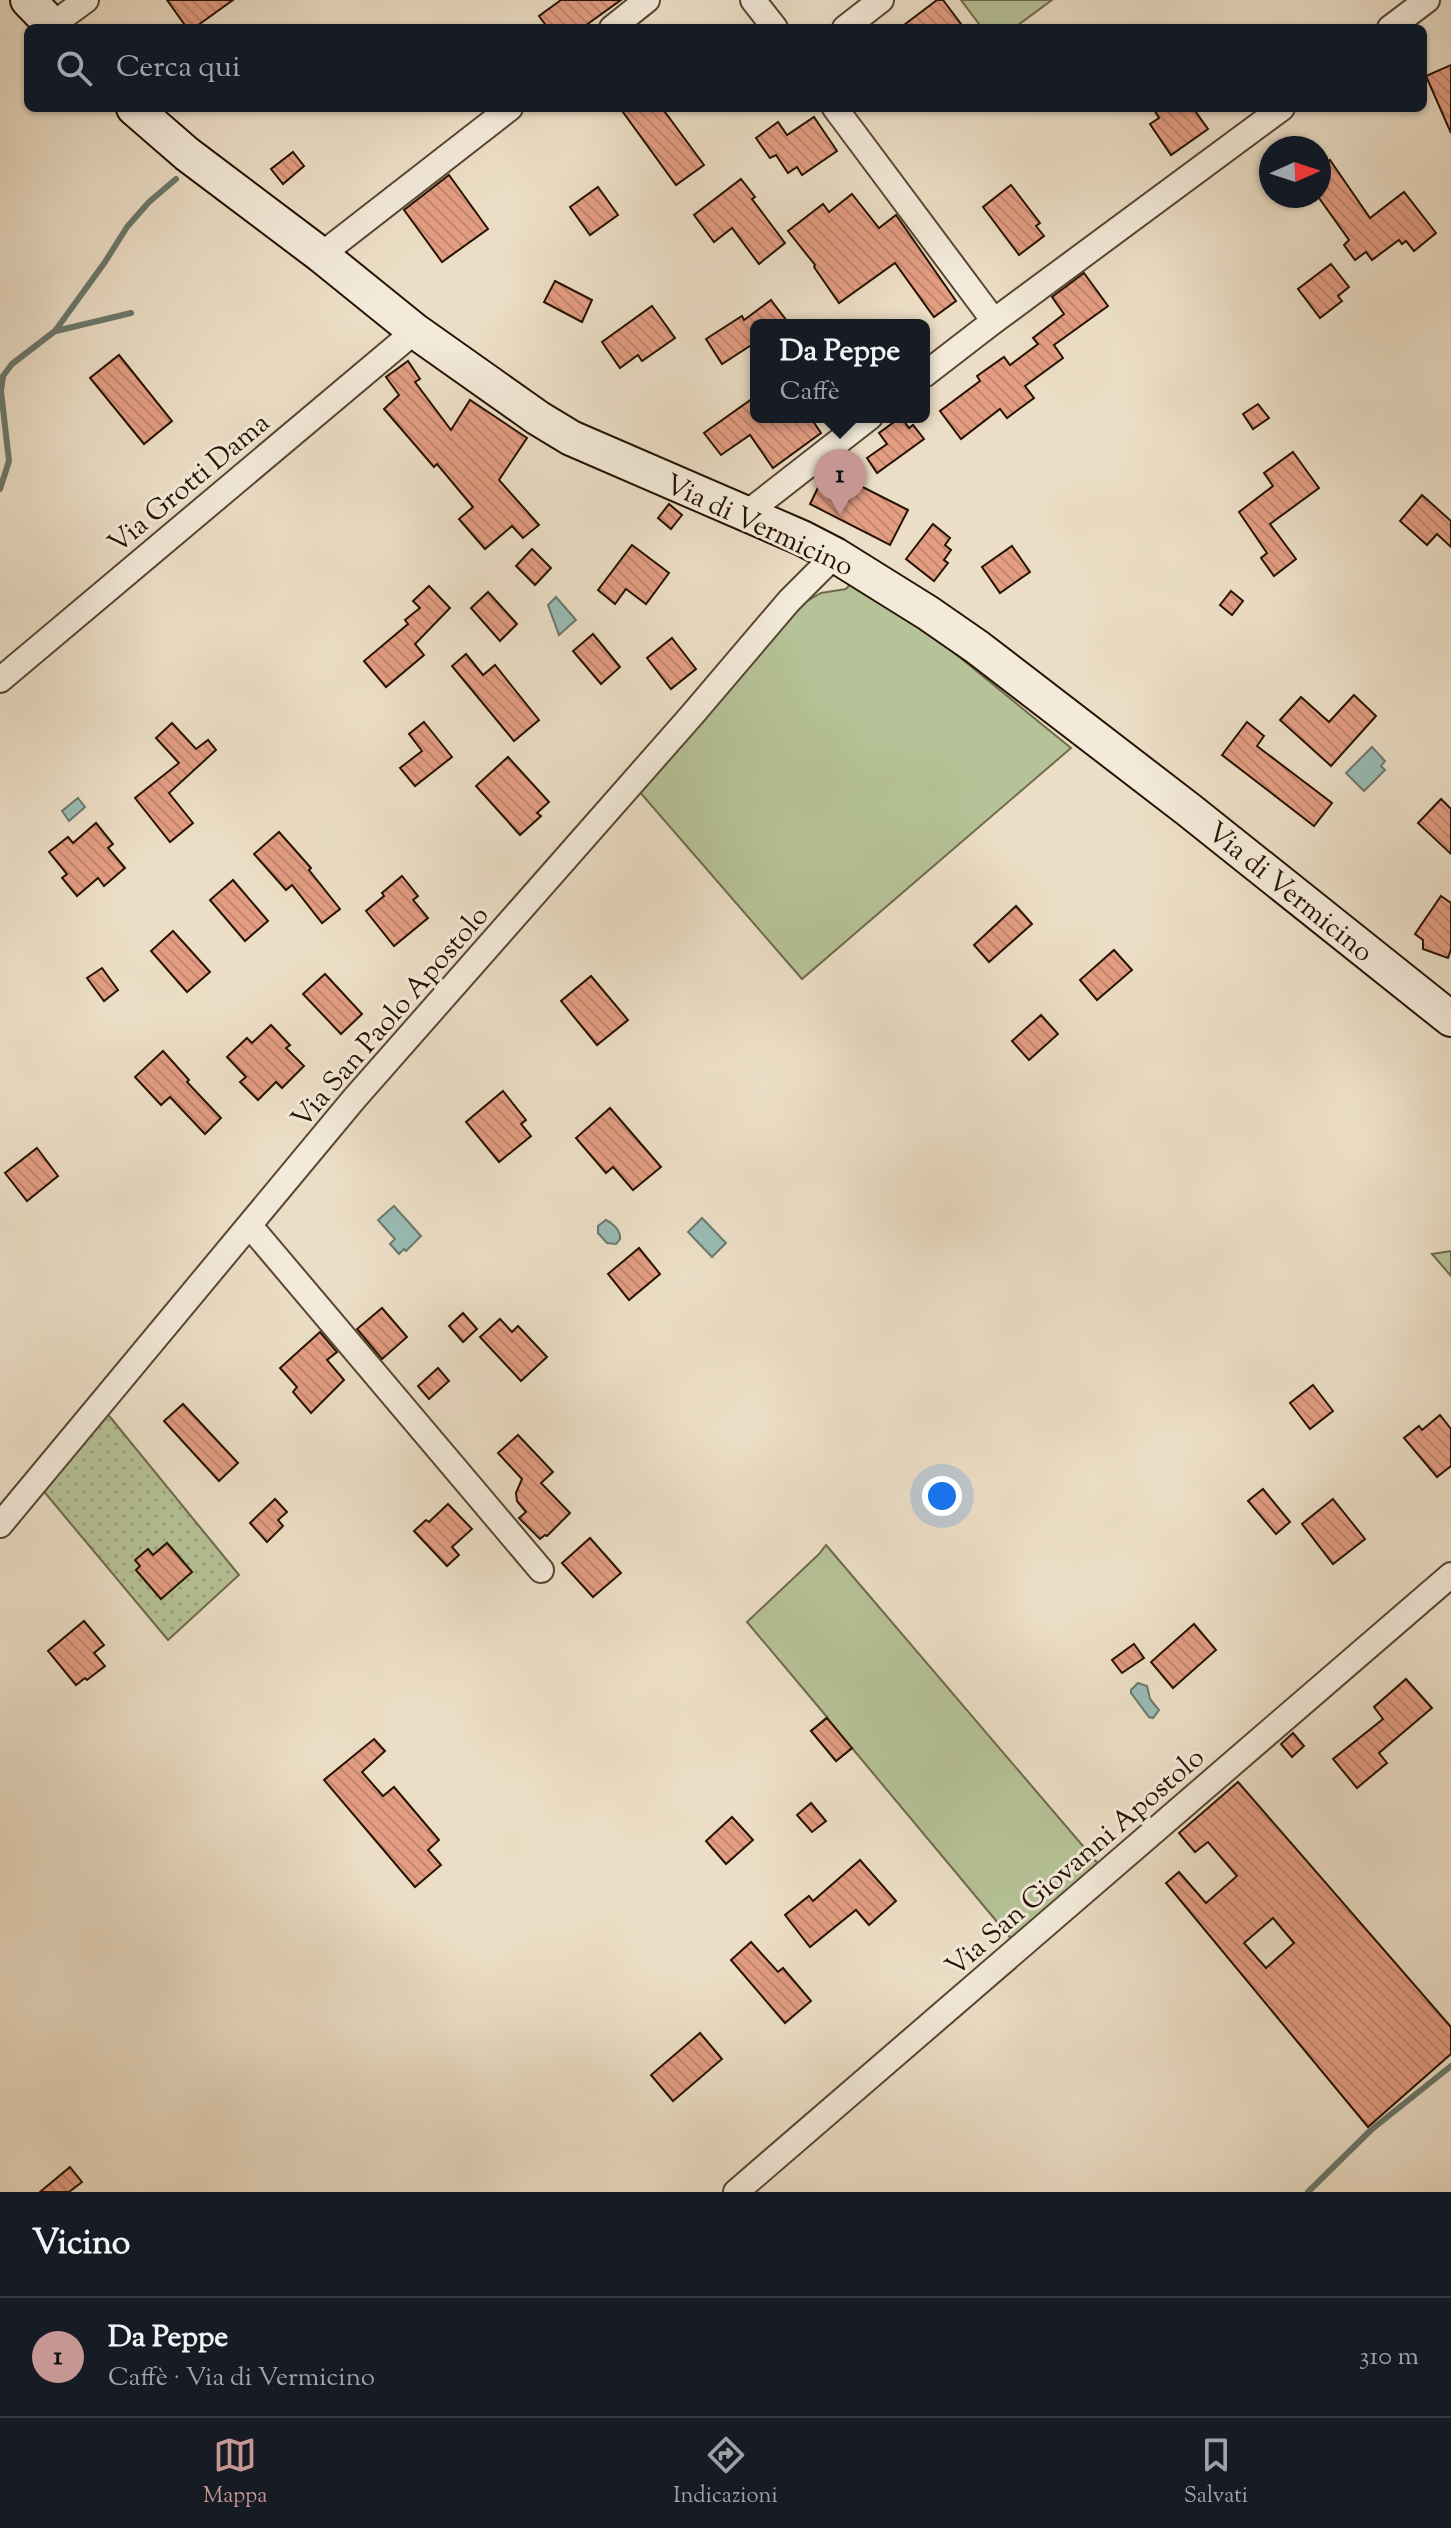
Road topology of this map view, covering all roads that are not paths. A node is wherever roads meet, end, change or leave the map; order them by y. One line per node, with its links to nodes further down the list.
1 (28, 0): 7 (main road)
2 (86, 0): 8 (street)
3 (647, 0): 9 (street)
4 (753, 0): 10 (street)
5 (881, 0): 11 (street)
6 (1427, 0): 12 (street)
7 (51, 24)
8 (56, 24)
9 (617, 24)
10 (772, 24)
11 (850, 24)
12 (1395, 24)
13 (139, 112): 17 (main road, Via di Vermicino)
14 (505, 112): 17 (street)
15 (838, 112): 18 (street)
16 (1277, 112): 18 (street)
17 (321, 255): 19 (main road, Via di Vermicino)
18 (994, 321): 20 (street)
19 (415, 331): 22 (main road, Via di Vermicino); 24 (street, Via Grotti Dama)
20 (930, 370)
21 (862, 423): 22 (street)
22 (747, 513): 23 (main road, Via di Vermicino)
23 (835, 555): 25 (main road, Via di Vermicino); 26 (street, Via San Paolo Apostolo)
24 (0, 680)
25 (1451, 1019)
26 (250, 1226): 27 (street, Via San Paolo Apostolo); 28 (street)
27 (0, 1525)
28 (541, 1570)
29 (1451, 1575): 30 (street, Via San Giovanni Apostolo)
30 (736, 2192)

